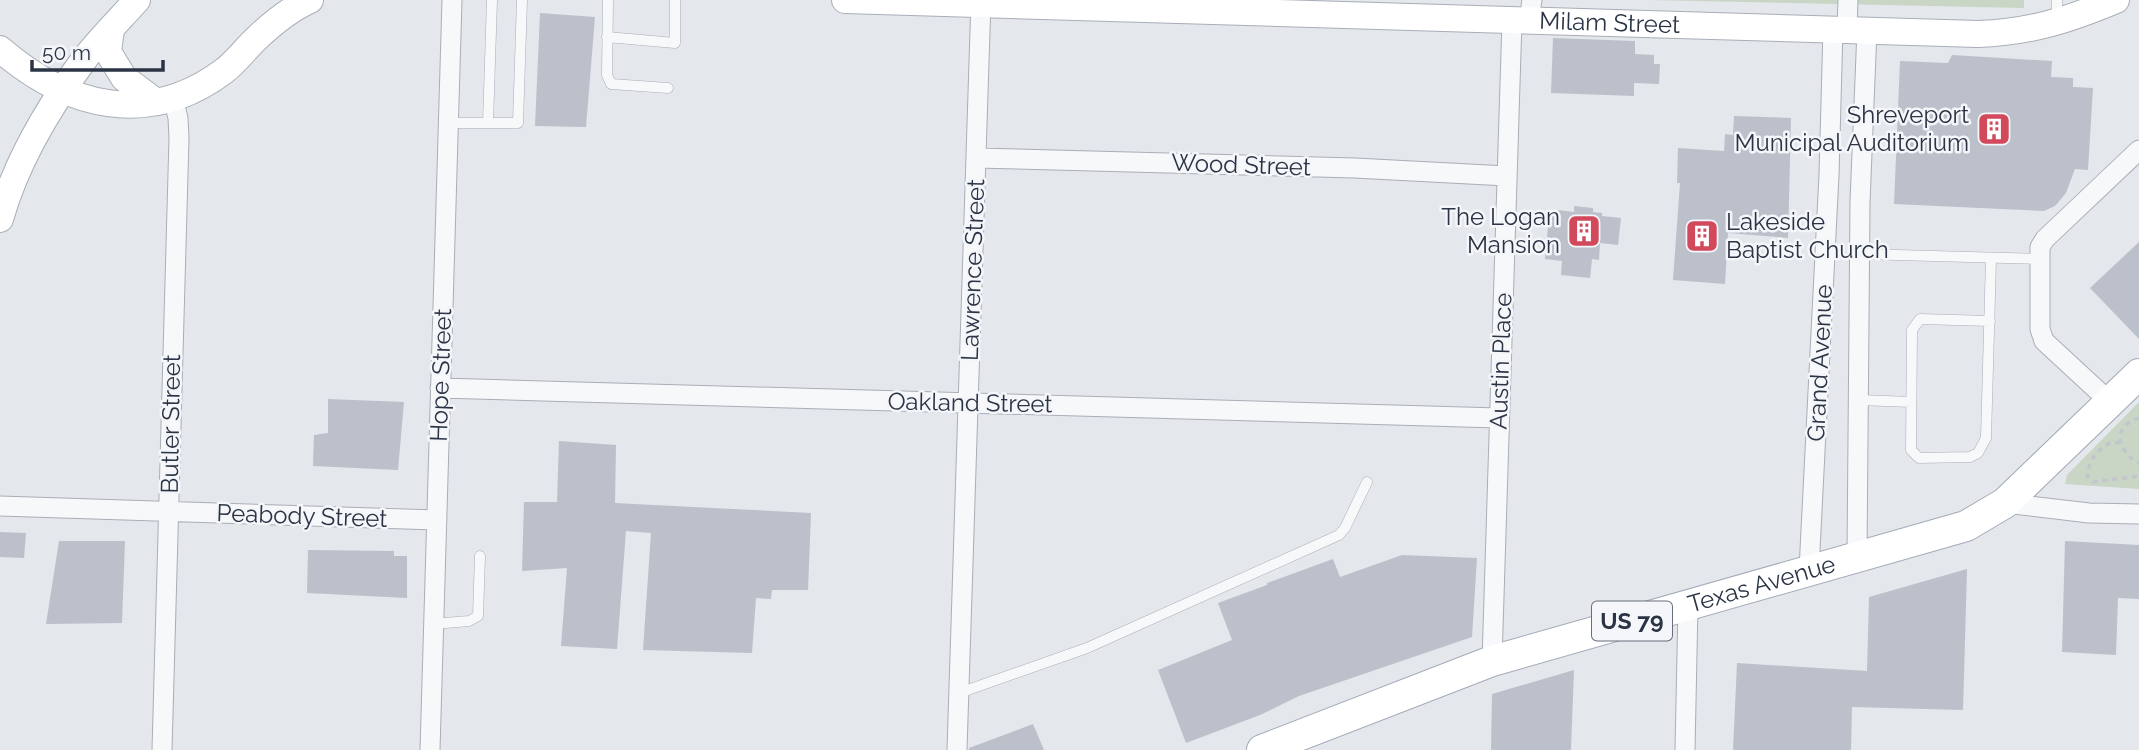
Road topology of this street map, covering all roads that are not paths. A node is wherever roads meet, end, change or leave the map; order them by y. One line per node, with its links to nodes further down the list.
1 (137, 0): 14 (street)
2 (310, 0): 20 (street)
3 (452, 0): 21 (street, Hope Street)
4 (492, 0): 22 (lane)
5 (522, 0): 22 (lane)
6 (608, 0): 16 (lane)
7 (676, 0): 16 (lane)
8 (845, 0): 11 (street, Milam Street)
9 (1848, 0): 15 (street)
10 (2116, 0): 12 (street, Milam Street)
11 (981, 2): 13 (street, Milam Street); 24 (street, Lawrence Street)
12 (2057, 11): 15 (street, Milam Street)
13 (1515, 12): 15 (street, Milam Street); 25 (street, Austin Place)
14 (111, 29): 19 (street); 20 (street)
15 (1849, 29): 27 (street, Grand Avenue); 46 (street, Grand Avenue)
16 (607, 37): 18 (lane)
17 (0, 49): 19 (street)
18 (668, 88)
19 (63, 91): 20 (street); 26 (street)
20 (165, 100): 41 (street, Butler Street)
21 (448, 123): 22 (lane); 32 (street, Hope Street)
22 (488, 123)
23 (2139, 150): 29 (street)
24 (976, 158): 25 (street, Wood Street); 36 (street, Lawrence Street)
25 (1507, 176): 37 (street, Austin Place)
26 (0, 219)
27 (1860, 254): 28 (lane); 33 (street, Grand Avenue)
28 (1991, 259): 29 (lane); 30 (lane)
29 (2039, 259): 35 (street)
30 (1990, 321): 34 (lane); 34 (lane)
31 (2139, 374): 35 (main road, Texas Avenue / US 79)
32 (440, 388): 36 (street, Oakland Street); 43 (street, Hope Street)
33 (1859, 400): 34 (lane); 45 (street, Grand Avenue)
34 (1911, 402)
35 (2110, 402): 39 (main road, Texas Avenue / US 79)
36 (969, 403): 37 (street, Oakland Street); 50 (street, Lawrence Street)
37 (1499, 418): 49 (street, Austin Place)
38 (1367, 482): 50 (lane)
39 (2005, 503): 42 (street); 45 (main road, Texas Avenue / US 79)
40 (0, 506): 41 (street, Peabody Street)
41 (169, 512): 43 (street, Peabody Street); 51 (street, Butler Street)
42 (2139, 514)
43 (436, 520): 48 (street, Hope Street)
44 (480, 556): 48 (lane)
45 (1857, 557): 46 (main road, Texas Avenue / US 79)
46 (1809, 570): 47 (main road, Texas Avenue / US 79)
47 (1688, 606): 49 (main road, Texas Avenue / US 79); 55 (street)
48 (433, 624): 52 (street, Hope Street)
49 (1492, 661): 54 (main road, Texas Avenue / US 79)
50 (959, 694): 53 (street, Lawrence Street)
51 (162, 750)
52 (430, 750)
53 (957, 750)
54 (1262, 750)
55 (1685, 750)

